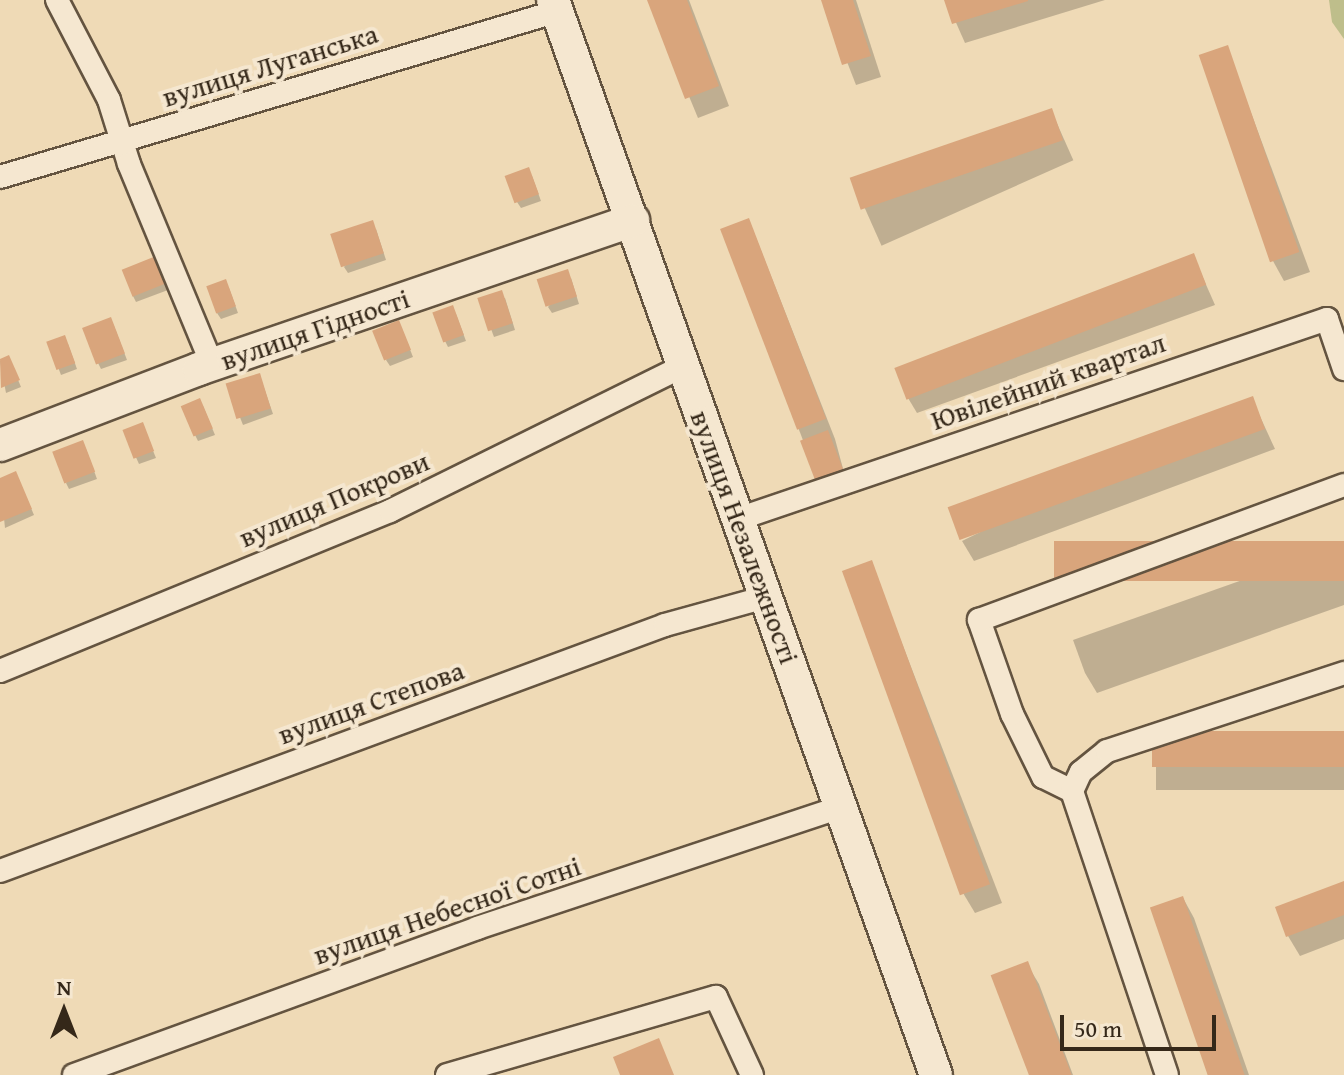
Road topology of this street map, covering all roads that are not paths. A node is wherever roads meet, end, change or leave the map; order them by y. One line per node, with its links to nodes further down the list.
1 (57, 0): 3 (street)
2 (555, 6): 3 (street, вулиця Луганська); 5 (main road, вулиця Незалежності)
3 (121, 142): 4 (street, вулиця Луганська); 6 (street)
4 (0, 177)
5 (633, 220): 6 (main road, вулиця Гідності); 7 (main road, вулиця Незалежності)
6 (212, 364): 9 (main road, вулиця Гідності)
7 (684, 366): 11 (main road, вулиця Незалежності); 13 (street, вулиця Покрови)
8 (1344, 369): 11 (street, Ювілейний квартал)
9 (0, 445)
10 (1344, 485): 15 (street)
11 (738, 519): 12 (main road, вулиця Незалежності)
12 (766, 597): 16 (main road, вулиця Незалежності); 17 (street, вулиця Степова)
13 (0, 671)
14 (1344, 673): 15 (street)
15 (1072, 791): 22 (street)
16 (841, 807): 18 (street, вулиця Небесної Сотні); 21 (main road, вулиця Незалежності)
17 (0, 871)
18 (74, 1075)
19 (447, 1075): 20 (street)
20 (752, 1075)
21 (936, 1075)
22 (1167, 1075)

